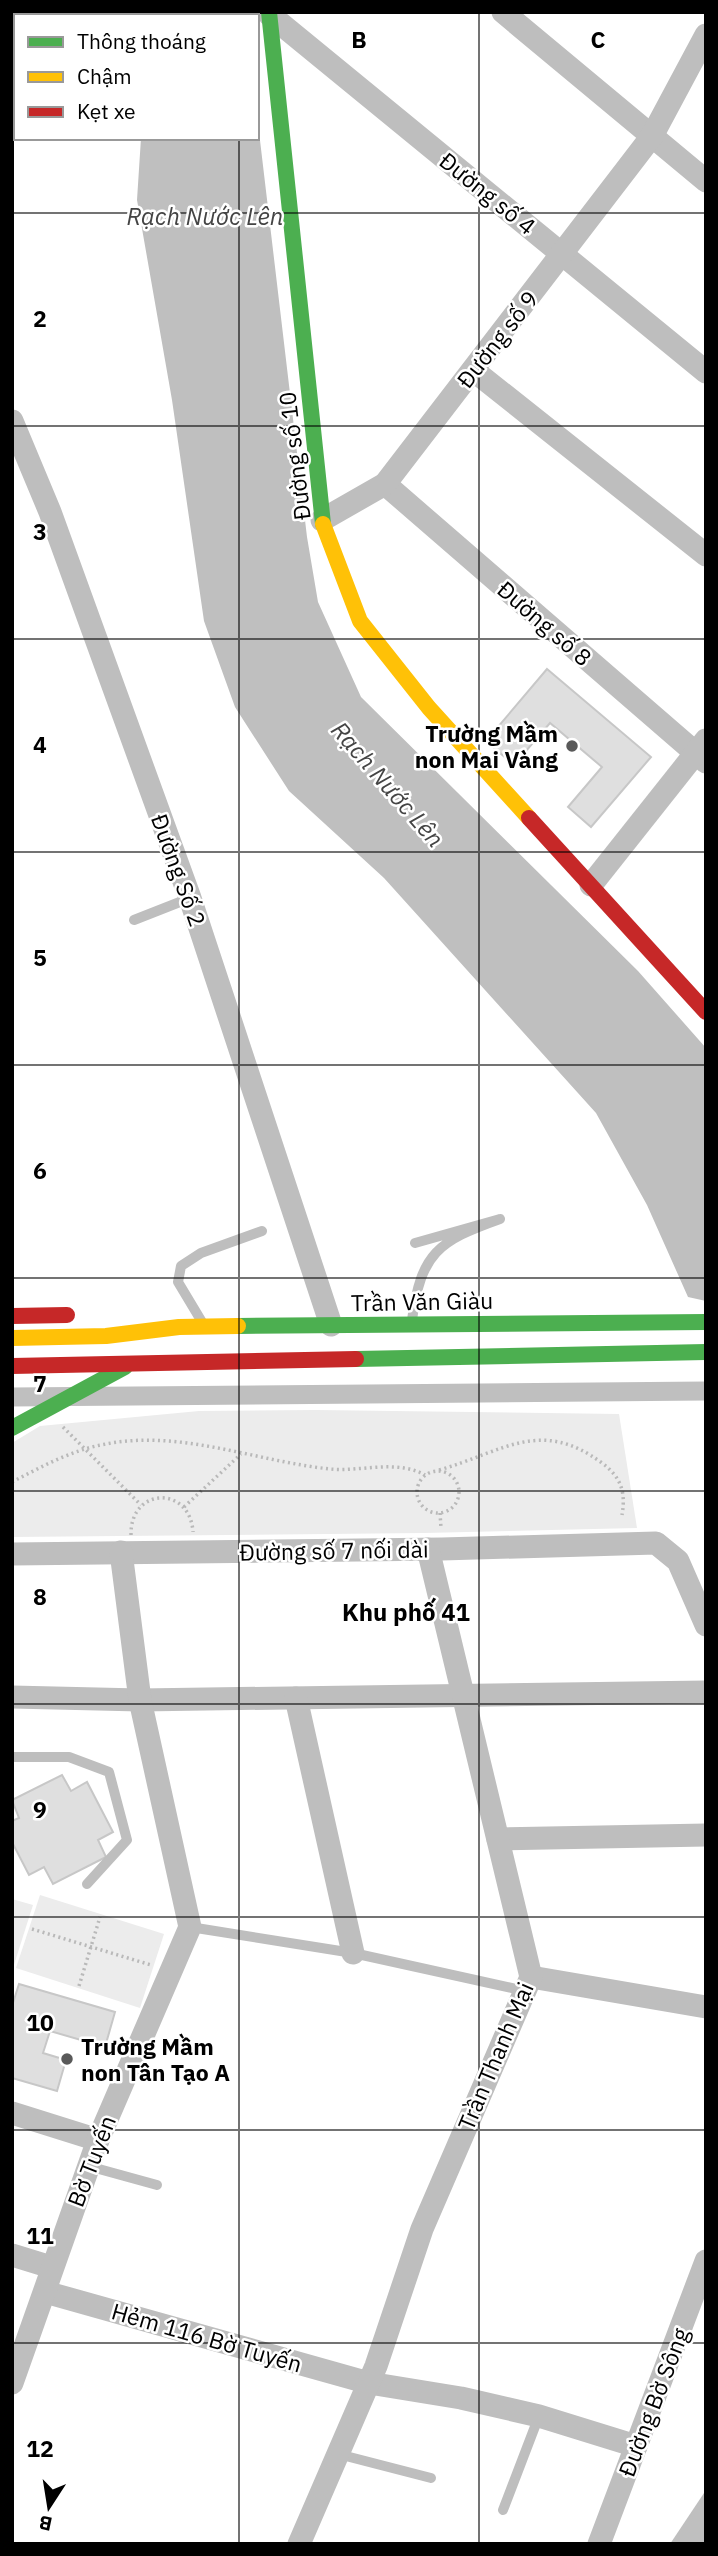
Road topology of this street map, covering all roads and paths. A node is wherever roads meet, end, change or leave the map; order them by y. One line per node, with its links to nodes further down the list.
1 (503, 12): 4 (street)
2 (270, 14): 6 (street, Đường số 4); 11 (main road, Đường số 10)
3 (706, 34): 4 (street, Đường số 9)
4 (652, 136): 5 (street); 6 (street, Đường số 9)
5 (706, 181)
6 (562, 254): 7 (street, Đường số 9); 8 (street, Đường số 4)
7 (473, 370): 10 (street, Đường số 9); 12 (street)
8 (706, 372)
9 (12, 421): 15 (street, Đường Số 2)
10 (385, 484): 11 (street, Đường số 9); 13 (street, Đường số 8)
11 (322, 520): 14 (main road, Đường số 10)
12 (706, 555)
13 (702, 751): 14 (street)
14 (590, 885): 17 (main road, Đường số 10)
15 (190, 898): 16 (lane); 25 (street, Đường Số 2)
16 (134, 920)
17 (706, 1012)
18 (262, 1231): 27 (lane)
19 (415, 1242): 24 (lane)
20 (78, 1315): 21 (main road)
21 (12, 1316)
22 (117, 1317): 26 (main road, Trần Văn Giàu)
23 (706, 1322): 24 (main road, Trần Văn Giàu)
24 (411, 1324): 25 (main road, Trần Văn Giàu)
25 (331, 1325): 27 (main road, Trần Văn Giàu)
26 (179, 1327): 27 (main road, Trần Văn Giàu); 28 (main road, Trần Văn Giàu)
27 (206, 1327)
28 (12, 1338)
29 (706, 1352): 30 (main road)
30 (132, 1363): 31 (main road); 32 (main road)
31 (12, 1366)
32 (44, 1409): 33 (main road); 34 (path)
33 (12, 1428)
34 (86, 1449): 35 (path); 38 (path); 39 (path)
35 (241, 1454): 37 (path); 40 (path)
36 (439, 1470): 37 (path); 37 (path); 41 (path)
37 (425, 1475)
38 (12, 1482)
39 (141, 1505): 40 (path); 43 (path)
40 (184, 1507): 44 (path)
41 (622, 1515)
42 (428, 1549): 44 (street, Đường số 7 nối dài); 46 (street, Đường số 7 nối dài); 48 (street, Trần Thanh Mại)
43 (126, 1552): 44 (street, Đường số 7 nối dài); 45 (street, Đường số 7 nối dài); 51 (street)
44 (194, 1552)
45 (12, 1554)
46 (706, 1625)
47 (706, 1692): 48 (street)
48 (463, 1695): 50 (street); 54 (street, Trần Thanh Mại)
49 (12, 1697): 51 (street)
50 (296, 1698): 51 (street); 60 (street)
51 (140, 1700): 57 (street)
52 (12, 1757): 55 (lane)
53 (706, 1835): 54 (street)
54 (498, 1839): 62 (street, Trần Thanh Mại)
55 (87, 1884)
56 (100, 1917): 59 (path)
57 (190, 1927): 60 (lane); 61 (street, Bờ Tuyến)
58 (32, 1929): 59 (path)
59 (91, 1947): 61 (path); 63 (path)
60 (353, 1953): 62 (lane)
61 (171, 1971): 66 (street, Bờ Tuyến)
62 (528, 1984): 64 (street); 74 (street, Trần Thanh Mại)
63 (79, 1986)
64 (706, 2007)
65 (12, 2113): 66 (street)
66 (98, 2140): 67 (street, Bờ Tuyến)
67 (88, 2166): 68 (lane); 71 (street, Bờ Tuyến)
68 (157, 2185)
69 (12, 2255): 71 (street)
70 (706, 2261): 76 (street, Đường Bờ Sông)
71 (51, 2267): 72 (street, Bờ Tuyến)
72 (45, 2292): 73 (street, Bờ Tuyến); 74 (street, Hẻm 116 Bờ Tuyến)
73 (12, 2383)
74 (369, 2383): 75 (street, Hẻm 116 Bờ Tuyến); 77 (street, Trần Thanh Mại)
75 (539, 2416): 76 (street, Hẻm 116 Bờ Tuyến); 79 (lane)
76 (636, 2446): 81 (street, Đường Bờ Sông)
77 (338, 2454): 78 (lane); 80 (street, Trần Thanh Mại)
78 (431, 2477)
79 (503, 2510)
80 (299, 2544)
81 (599, 2544)

